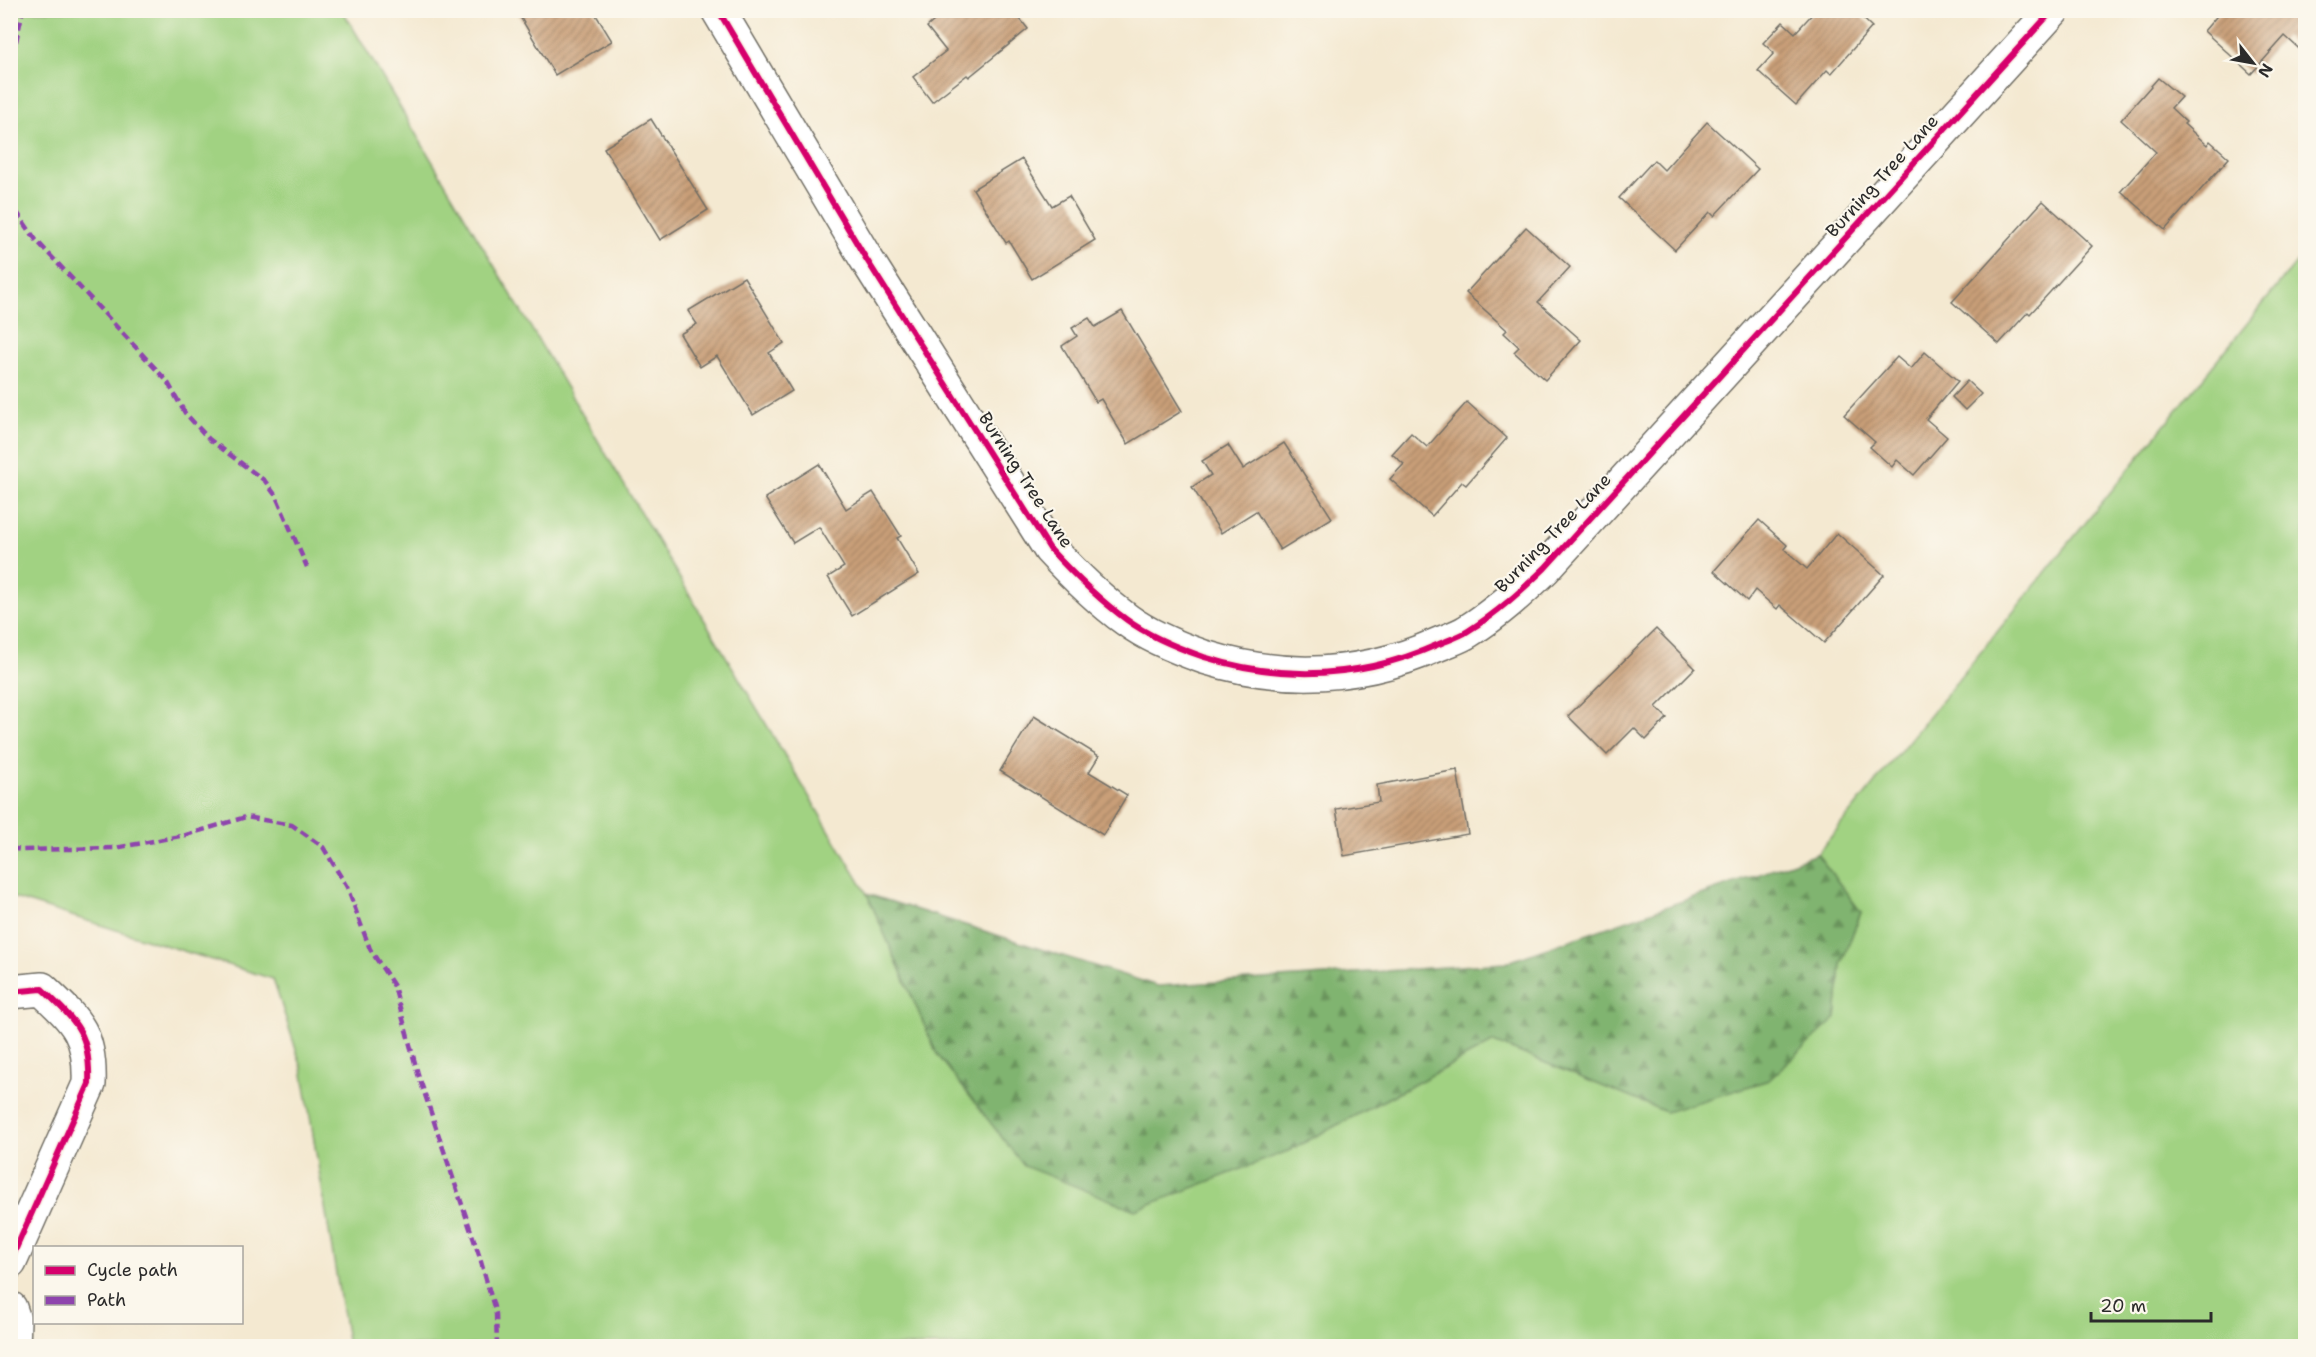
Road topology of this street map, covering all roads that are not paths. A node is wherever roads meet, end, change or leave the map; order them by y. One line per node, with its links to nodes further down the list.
1 (718, 10): 2 (street, Burning Tree Lane)
2 (2053, 10)
3 (10, 992): 4 (street)
4 (10, 1262)

